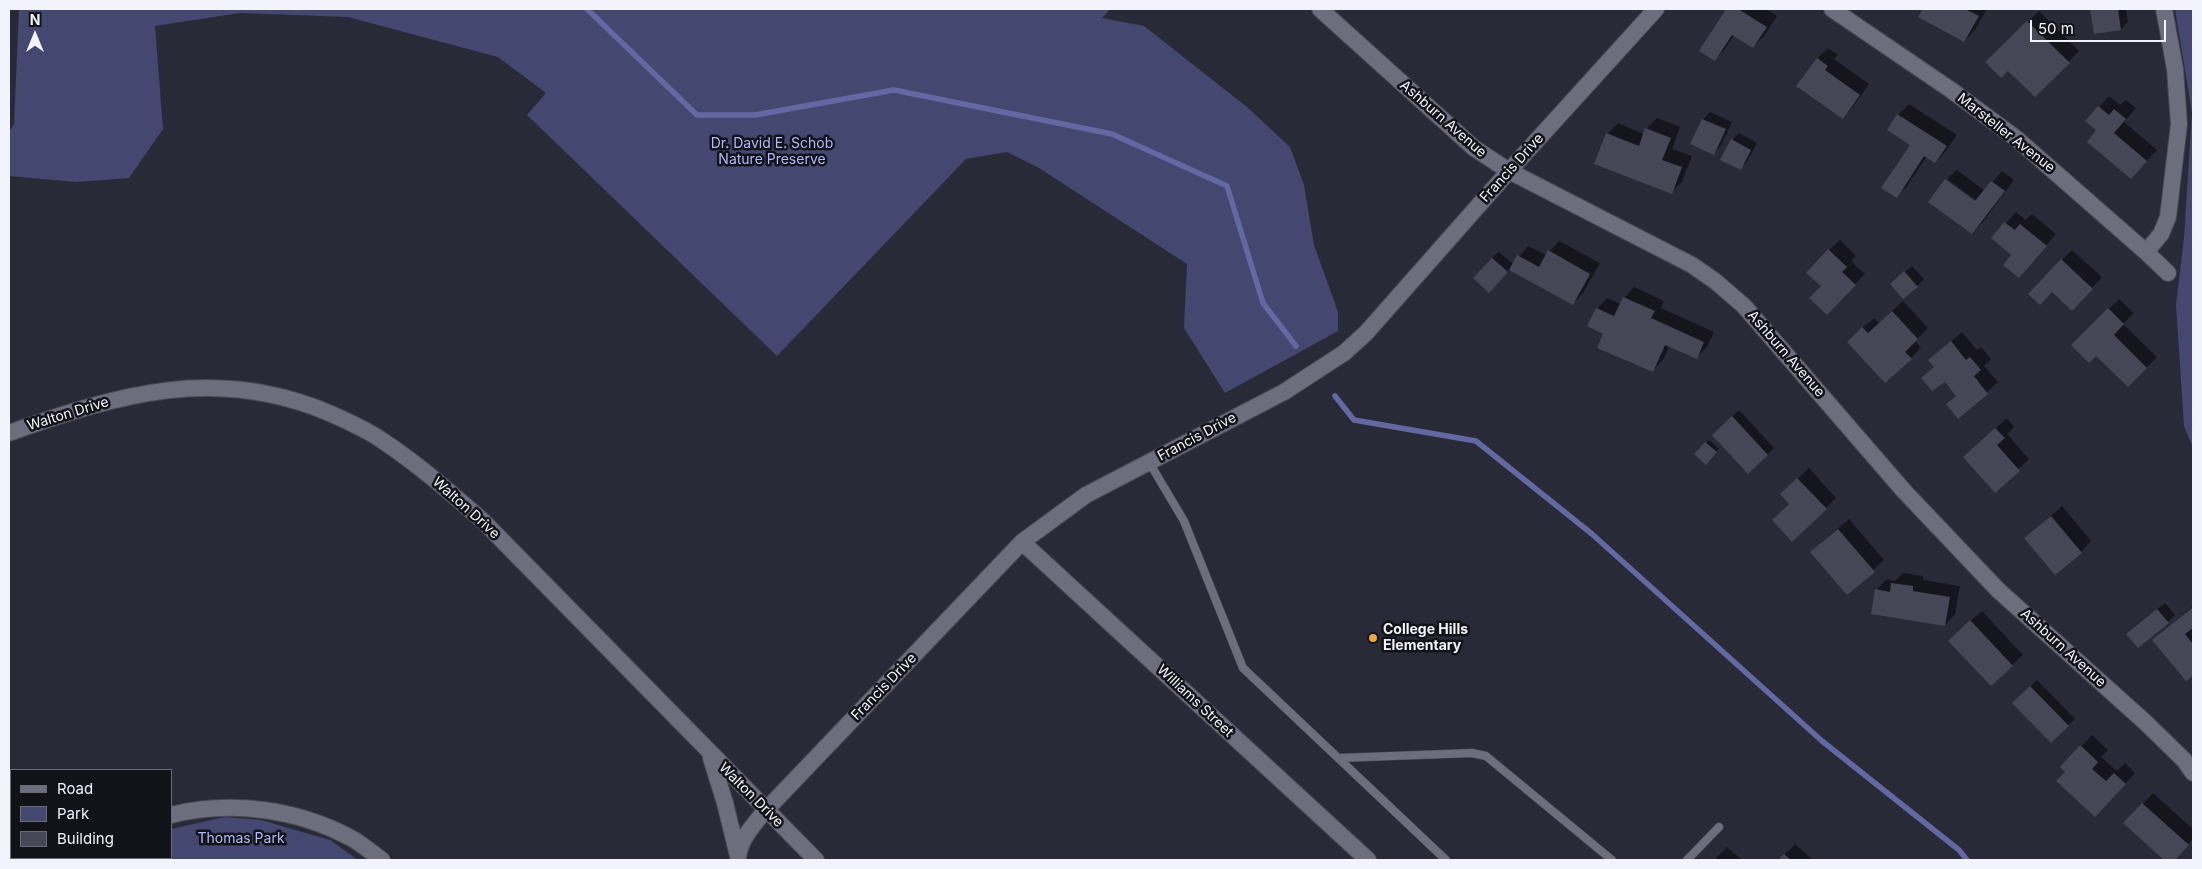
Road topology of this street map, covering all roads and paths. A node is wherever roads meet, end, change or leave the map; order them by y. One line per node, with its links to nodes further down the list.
1 (1320, 9): 5 (street, Ashburn Avenue)
2 (1656, 9): 5 (street, Francis Drive)
3 (1832, 9): 6 (street, Marsteller Avenue)
4 (2164, 9): 6 (street)
5 (1508, 171): 9 (street, Francis Drive); 13 (street, Ashburn Avenue)
6 (2146, 252): 7 (street, Marsteller Avenue)
7 (2168, 273)
8 (9, 432): 11 (street, Walton Drive)
9 (1149, 462): 10 (street, Francis Drive); 12 (lane)
10 (1022, 542): 14 (street, Francis Drive); 20 (street, Williams Street)
11 (710, 753): 14 (street, Walton Drive); 17 (street)
12 (1339, 758): 21 (lane); 22 (lane)
13 (2193, 773)
14 (766, 810): 17 (street, Francis Drive); 19 (street, Walton Drive)
15 (172, 815): 18 (street)
16 (1719, 827): 23 (lane)
17 (738, 858)
18 (382, 860)
19 (816, 860)
20 (1368, 860)
21 (1446, 860)
22 (1612, 860)
23 (1687, 860)

